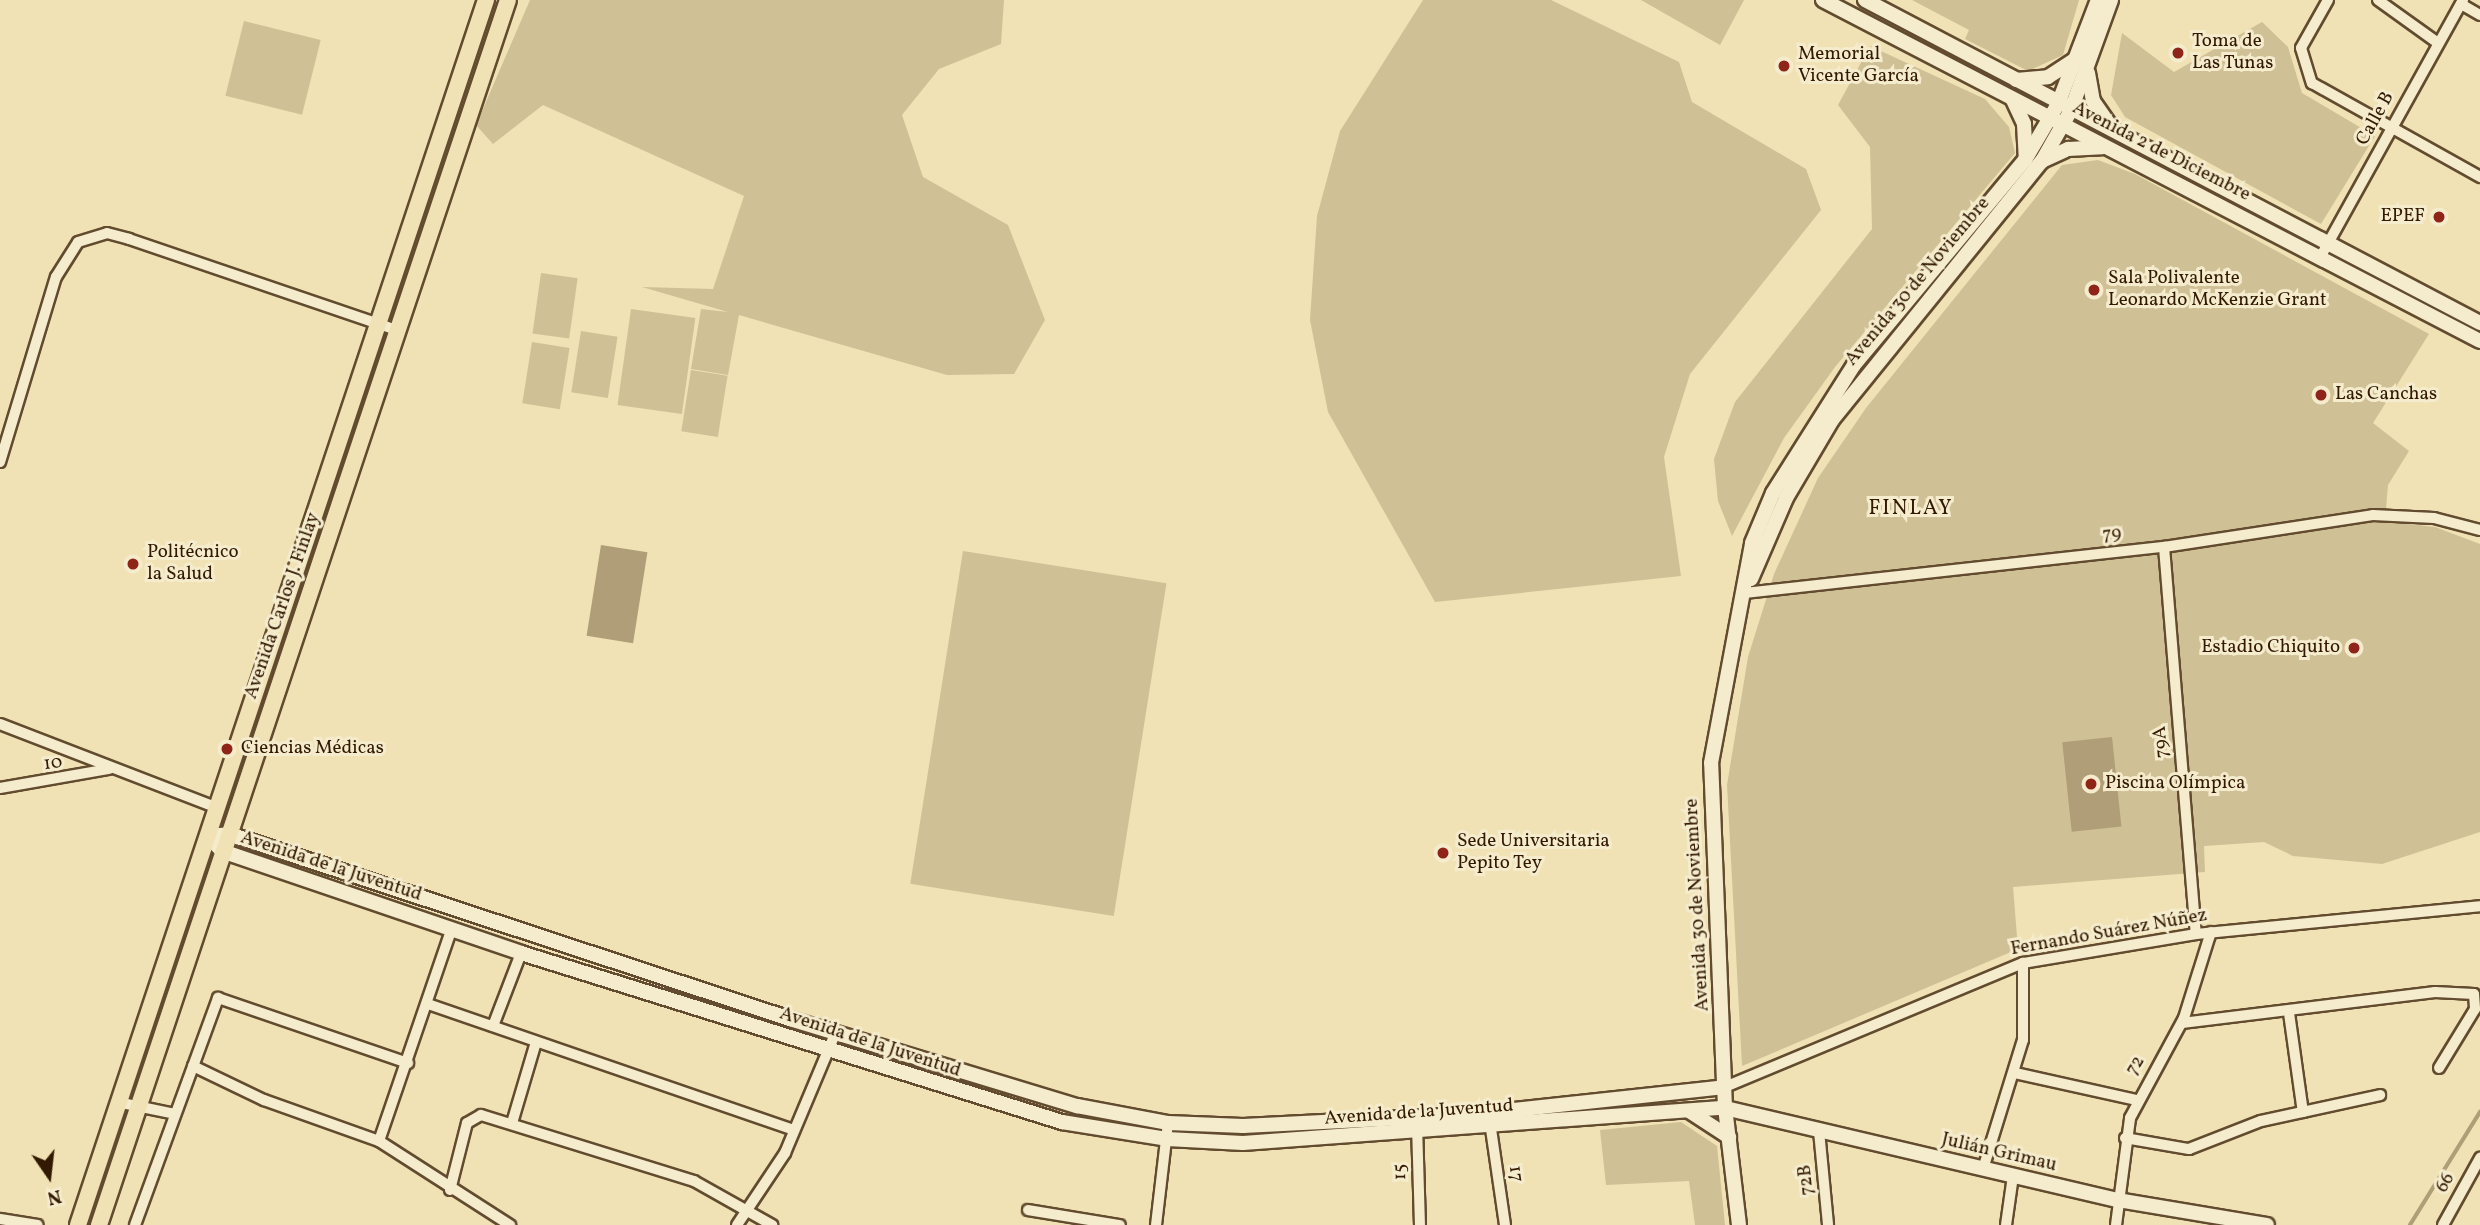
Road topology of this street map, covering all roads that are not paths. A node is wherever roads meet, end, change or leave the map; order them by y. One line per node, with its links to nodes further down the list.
1 (486, 0): 26 (main road, Avenida Carlos J. Finlay)
2 (508, 0): 28 (main road, Avenida Carlos J. Finlay)
3 (1822, 0): 17 (main road, Avenida 2 de Diciembre)
4 (1865, 0): 16 (main road, Avenida 2 de Diciembre)
5 (2098, 0): 14 (main road, Avenida 30 de Noviembre)
6 (2111, 0): 15 (main road, Avenida 30 de Noviembre)
7 (2318, 0): 12 (street)
8 (2328, 0): 12 (street)
9 (2378, 0): 13 (street)
10 (2462, 2): 11 (street); 13 (street, Calle B)
11 (2480, 15)
12 (2316, 16): 19 (street)
13 (2438, 43): 19 (street, Calle B)
14 (2075, 59): 16 (main road); 18 (main road, Avenida 30 de Noviembre)
15 (2088, 70): 18 (main road, Avenida 30 de Noviembre); 20 (main road)
16 (2009, 80): 18 (main road, Avenida 2 de Diciembre)
17 (2012, 99): 18 (main road, Avenida 2 de Diciembre); 22 (main road)
18 (2061, 114): 20 (main road, Avenida 2 de Diciembre); 21 (main road, Avenida 2 de Diciembre); 22 (main road, Avenida 30 de Noviembre); 23 (main road, Avenida 30 de Noviembre)
19 (2392, 126): 24 (street); 25 (street, Calle B)
20 (2117, 133): 25 (main road, Avenida 2 de Diciembre)
21 (2114, 148): 23 (main road); 25 (main road, Avenida 2 de Diciembre)
22 (2025, 160): 33 (main road, Avenida 30 de Noviembre)
23 (2042, 161): 33 (main road, Avenida 30 de Noviembre)
24 (2480, 177)
25 (2324, 249): 27 (main road, Avenida 2 de Diciembre); 29 (main road, Avenida 2 de Diciembre)
26 (378, 323): 28 (street); 30 (street); 37 (main road, Avenida Carlos J. Finlay)
27 (2480, 323)
28 (397, 330): 38 (main road, Avenida Carlos J. Finlay)
29 (2480, 341)
30 (0, 462)
31 (2480, 530): 32 (street, 79)
32 (2164, 547): 33 (street, 79); 44 (street, 79A)
33 (1746, 589): 56 (main road, Avenida 30 de Noviembre)
34 (0, 724): 35 (street)
35 (109, 769): 36 (street, 10); 37 (street)
36 (0, 788)
37 (218, 808): 39 (main road, Avenida Carlos J. Finlay)
38 (229, 834): 39 (main road, Avenida de la Juventud); 40 (main road, Avenida Carlos J. Finlay); 45 (main road, Avenida de la Juventud)
39 (208, 836): 40 (main road, Avenida de la Juventud); 65 (main road, Avenida Carlos J. Finlay)
40 (222, 851): 42 (main road, Avenida de la Juventud); 66 (main road, Avenida Carlos J. Finlay)
41 (2480, 906): 43 (street, Fernando Suárez Núñez)
42 (452, 928): 46 (main road, Avenida de la Juventud); 49 (street)
43 (2211, 932): 44 (street, Fernando Suárez Núñez); 51 (street, 72)
44 (2196, 934): 48 (street, Fernando Suárez Núñez)
45 (559, 944): 47 (main road); 53 (main road, Avenida de la Juventud)
46 (521, 953): 47 (main road, Avenida de la Juventud); 52 (street)
47 (554, 963): 55 (main road, Avenida de la Juventud)
48 (2023, 963): 60 (street); 61 (street, Fernando Suárez Núñez)
49 (428, 1004): 52 (street); 57 (street)
50 (2289, 1013): 51 (street); 59 (street); 69 (street)
51 (2182, 1023): 64 (street, 72)
52 (493, 1027): 54 (street)
53 (835, 1034): 55 (street); 73 (main road, Avenida de la Juventud)
54 (536, 1042): 72 (street); 76 (street)
55 (828, 1051): 76 (street); 81 (main road, Avenida de la Juventud)
56 (1724, 1059): 61 (main road, Avenida 30 de Noviembre); 62 (main road)
57 (408, 1063): 58 (street); 82 (street)
58 (194, 1066): 70 (street); 82 (street)
59 (2439, 1068)
60 (2015, 1073): 64 (street); 85 (street)
61 (1725, 1087): 62 (main road, Avenida de la Juventud); 67 (main road, Avenida 30 de Noviembre)
62 (1700, 1089): 71 (main road, Avenida de la Juventud)
63 (2380, 1095): 69 (street)
64 (2137, 1100): 80 (street, 72)
65 (117, 1101): 66 (street); 93 (main road, Avenida Carlos J. Finlay)
66 (137, 1107): 70 (street); 94 (main road, Avenida Carlos J. Finlay)
67 (1725, 1108): 68 (main road, Avenida de la Juventud); 77 (main road, Julián Grimau); 79 (main road, Avenida 30 de Noviembre)
68 (1688, 1110): 75 (main road, Avenida de la Juventud); 79 (main road)
69 (2302, 1112): 80 (street)
70 (175, 1114): 95 (street)
71 (1417, 1118): 74 (main road, Avenida de la Juventud); 78 (street, 15)
72 (512, 1123): 87 (street); 89 (street)
73 (1168, 1123): 74 (main road, Avenida de la Juventud); 81 (street)
74 (1243, 1126): 83 (main road)
75 (1490, 1129): 78 (main road, Avenida de la Juventud); 102 (street, 17)
76 (794, 1130): 89 (street)
77 (1819, 1131): 85 (main road, Julián Grimau); 104 (street, 72B)
78 (1417, 1134): 83 (main road, Avenida de la Juventud); 101 (street, 15)
79 (1729, 1137): 103 (main road, Avenida 30 de Noviembre)
80 (2126, 1138): 88 (street, 72)
81 (1167, 1139): 83 (main road, Avenida de la Juventud); 100 (street)
82 (379, 1141): 87 (street)
83 (1243, 1143)
84 (2480, 1158): 108 (street, 66)
85 (1983, 1169): 86 (main road, Julián Grimau)
86 (2013, 1176): 88 (main road, Julián Grimau); 105 (street)
87 (450, 1190): 96 (street)
88 (2118, 1200): 106 (street, 72); 107 (main road, Julián Grimau)
89 (748, 1208): 97 (street); 98 (street)
90 (1028, 1210): 99 (street)
91 (0, 1219): 92 (street)
92 (38, 1225)
93 (78, 1225)
94 (99, 1225)
95 (135, 1225)
96 (510, 1225)
97 (737, 1225)
98 (772, 1225)
99 (1120, 1225)
100 (1156, 1225)
101 (1420, 1225)
102 (1504, 1225)
103 (1738, 1225)
104 (1828, 1225)
105 (2006, 1225)
106 (2116, 1225)
107 (2267, 1225)
108 (2443, 1225)

